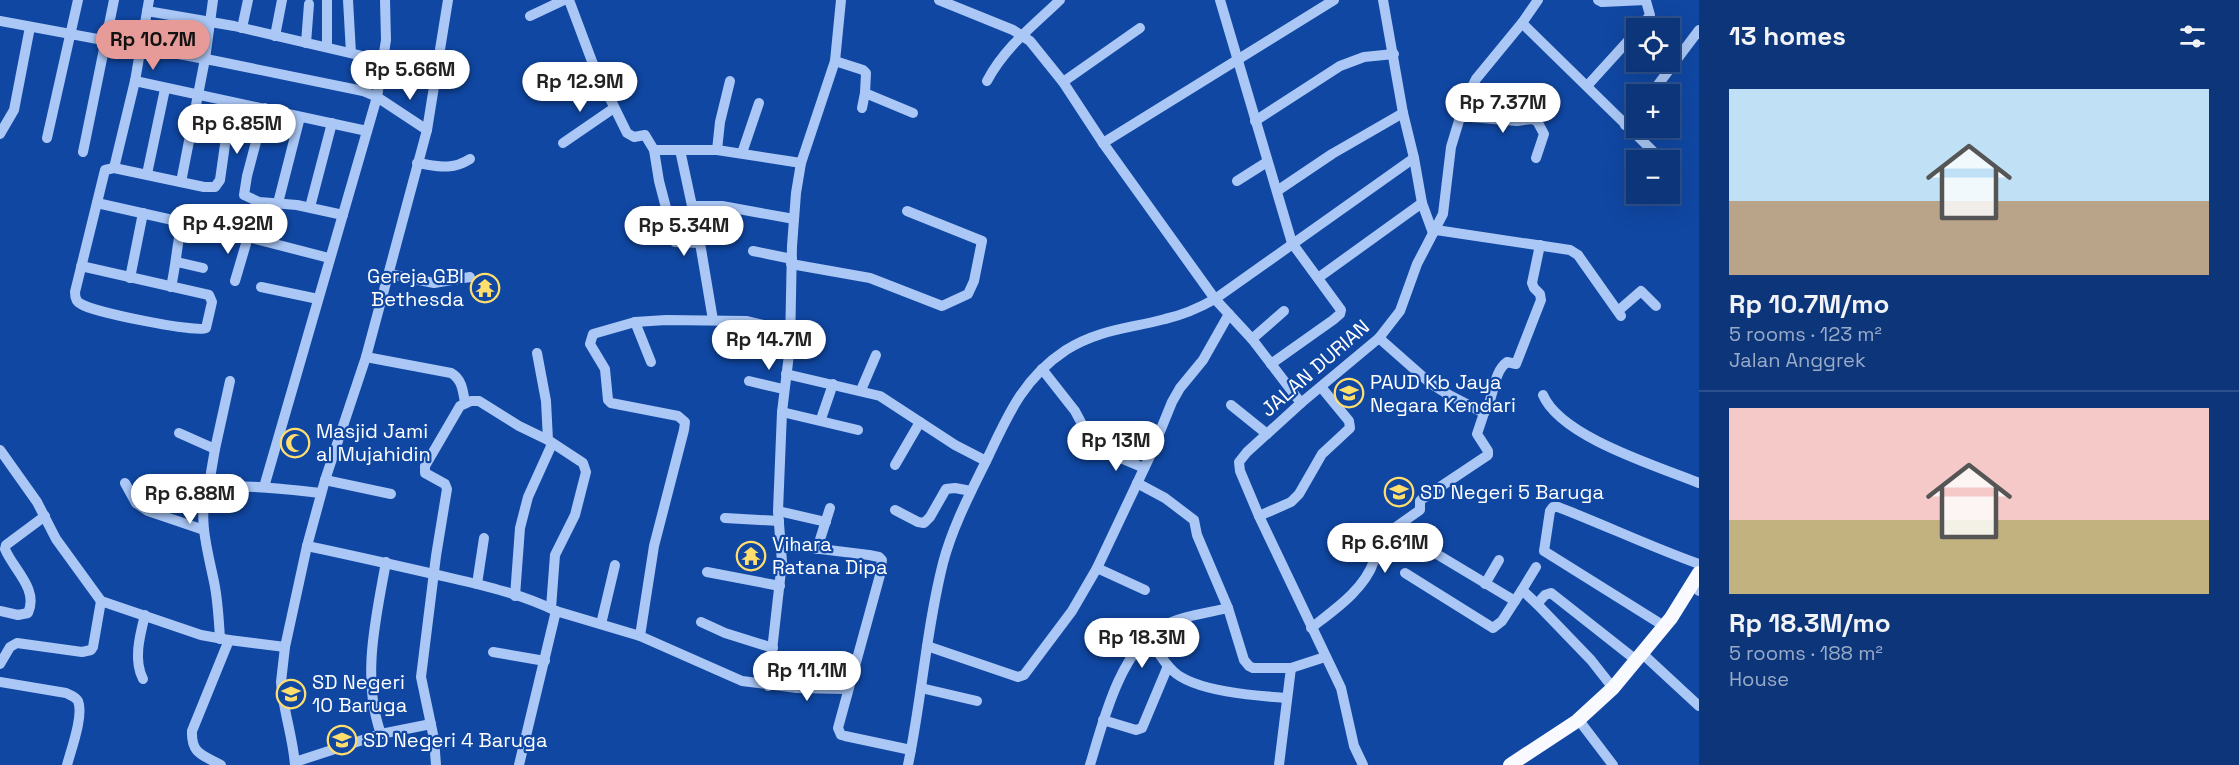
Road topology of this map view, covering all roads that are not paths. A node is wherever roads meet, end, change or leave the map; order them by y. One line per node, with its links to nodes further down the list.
1 (78, 0): 32 (street)
2 (114, 0): 35 (street)
3 (213, 0): 26 (street)
4 (248, 0): 29 (street)
5 (282, 0): 34 (street)
6 (327, 0): 38 (street)
7 (348, 0): 40 (street)
8 (385, 0): 44 (street)
9 (448, 0): 70 (street)
10 (564, 0): 23 (street)
11 (569, 0): 46 (street)
12 (841, 0): 45 (street)
13 (939, 0): 33 (street)
14 (1060, 0): 33 (street)
15 (1220, 0): 43 (street)
16 (1334, 0): 43 (street)
17 (1383, 0): 41 (street)
18 (1538, 0): 27 (street, JALAN DURIAN)
19 (1598, 0): 20 (street)
20 (1646, 0): 24 (street)
21 (309, 4): 36 (street)
22 (148, 6): 26 (street); 39 (street)
23 (530, 16)
24 (1648, 18)
25 (0, 21): 28 (street)
26 (210, 22): 29 (street); 42 (street)
27 (1522, 23): 52 (street); 65 (street, JALAN DURIAN)
28 (30, 27): 32 (street); 72 (street)
29 (242, 28): 34 (street)
30 (1140, 28): 50 (street)
31 (1699, 30): 51 (street)
32 (72, 35): 35 (street); 73 (street)
33 (1024, 35): 49 (street); 50 (street)
34 (275, 36): 36 (street)
35 (104, 41): 39 (street); 80 (street)
36 (306, 43): 38 (street)
37 (1626, 43): 52 (street)
38 (327, 47): 40 (street)
39 (141, 48): 42 (street); 47 (street)
40 (351, 53): 44 (street)
41 (1394, 54): 64 (street); 67 (street)
42 (205, 59): 56 (street); 57 (street)
43 (1237, 59): 67 (street); 75 (street)
44 (384, 61): 57 (street)
45 (835, 61): 55 (street); 86 (street)
46 (593, 63): 54 (street); 61 (street)
47 (135, 81): 53 (street); 88 (street)
48 (730, 81): 78 (street)
49 (987, 81)
50 (1063, 82): 75 (street)
51 (1658, 84)
52 (1587, 86): 69 (street)
53 (165, 89): 56 (street); 89 (street)
54 (546, 93)
55 (866, 93): 62 (street); 63 (street)
56 (198, 96): 58 (street); 90 (street)
57 (377, 97): 70 (street); 71 (street)
58 (231, 102): 60 (street); 90 (street)
59 (759, 103): 81 (street)
60 (265, 108): 66 (street); 94 (street)
61 (614, 108): 74 (street); 76 (street)
62 (862, 108)
63 (913, 113)
64 (1403, 113): 82 (street); 92 (street)
65 (1459, 116): 83 (street); 103 (street, JALAN DURIAN)
66 (300, 117): 68 (street); 94 (street)
67 (1255, 121): 85 (street)
68 (332, 123): 71 (street); 97 (street)
69 (1625, 125): 79 (street)
70 (427, 130): 87 (street)
71 (367, 131): 100 (street)
72 (0, 134)
73 (47, 138)
74 (563, 143)
75 (1103, 143): 122 (street)
76 (654, 150): 77 (street); 105 (street)
77 (680, 150): 78 (street); 96 (street)
78 (717, 150): 81 (street)
79 (1651, 150)
80 (83, 152)
81 (742, 153): 86 (street)
82 (1414, 158): 95 (street); 106 (street)
83 (1536, 158)
84 (470, 159): 87 (street)
85 (1267, 162): 91 (street); 92 (street)
86 (801, 163): 101 (street)
87 (417, 164): 114 (street)
88 (114, 168): 89 (street); 93 (street)
89 (147, 174): 90 (street)
90 (181, 182)
91 (1237, 182)
92 (1277, 191): 106 (street)
93 (98, 203): 99 (street); 112 (street)
94 (278, 203): 97 (street)
95 (1422, 203): 103 (street); 117 (street)
96 (692, 206): 101 (street); 105 (street)
97 (310, 207): 100 (street)
98 (907, 211): 111 (street)
99 (143, 213): 102 (street); 115 (street)
100 (343, 215): 109 (street)
101 (794, 219): 111 (street)
102 (182, 222): 104 (street); 110 (street)
103 (1435, 232): 107 (street); 129 (street, JALAN DURIAN)
104 (248, 237): 109 (street); 118 (street)
105 (700, 243): 126 (street)
106 (1292, 243): 117 (street); 122 (street)
107 (1540, 245): 123 (street); 149 (street)
108 (753, 252): 111 (street)
109 (329, 258): 121 (street)
110 (177, 262): 113 (street); 119 (street)
111 (791, 262): 128 (street)
112 (81, 266): 115 (street); 119 (street)
113 (203, 268)
114 (389, 274): 116 (street); 133 (street)
115 (130, 278): 119 (street)
116 (470, 278)
117 (1318, 278): 135 (street)
118 (235, 281)
119 (171, 287)
120 (261, 287): 121 (street)
121 (318, 299): 167 (street)
122 (1215, 299): 125 (street); 136 (street)
123 (1656, 306)
124 (1284, 311): 130 (street)
125 (1229, 314): 130 (street); 162 (street)
126 (713, 320): 127 (street); 128 (street)
127 (635, 322): 134 (street); 213 (street)
128 (791, 331): 137 (street)
129 (1379, 338): 141 (street, JALAN DURIAN); 149 (street)
130 (1251, 339): 135 (street)
131 (537, 353): 156 (street)
132 (876, 355): 143 (street)
133 (366, 357): 145 (street); 163 (street)
134 (651, 362)
135 (1272, 364): 146 (street)
136 (1042, 369): 152 (street); 160 (street)
137 (786, 375): 140 (street); 142 (street)
138 (230, 381): 157 (street)
139 (749, 381): 142 (street)
140 (833, 384): 143 (street); 150 (street)
141 (1321, 387): 146 (street, JALAN DURIAN); 176 (street)
142 (783, 389): 148 (street)
143 (861, 390): 151 (street)
144 (1543, 395): 166 (street)
145 (465, 402): 156 (street); 194 (street)
146 (1301, 403): 155 (street, JALAN DURIAN)
147 (1231, 405): 155 (street)
148 (782, 412): 150 (street); 175 (street)
149 (1484, 412): 212 (street)
150 (821, 419): 153 (street)
151 (920, 422): 160 (street); 161 (street)
152 (1083, 426)
153 (858, 430)
154 (180, 433): 157 (street)
155 (1268, 434): 176 (street, JALAN DURIAN)
156 (550, 442): 201 (street); 206 (street)
157 (214, 449): 168 (street)
158 (1099, 449): 162 (street)
159 (0, 450): 174 (street)
160 (986, 461): 169 (street)
161 (895, 465)
162 (1144, 468): 165 (street)
163 (325, 480): 170 (street); 171 (street)
164 (125, 483): 179 (street)
165 (1137, 483): 190 (street); 205 (street)
166 (1699, 483)
167 (264, 487): 168 (street); 170 (street)
168 (208, 490): 179 (street)
169 (971, 491): 173 (street); 216 (street)
170 (321, 493): 182 (street)
171 (391, 494)
172 (830, 508): 178 (street)
173 (895, 510)
174 (45, 516): 202 (street); 207 (street)
175 (779, 516): 177 (street); 178 (street); 181 (street)
176 (1259, 516): 212 (street, JALAN DURIAN)
177 (725, 518)
178 (826, 522): 183 (street)
179 (204, 530): 215 (street)
180 (484, 538): 195 (street)
181 (780, 544): 183 (street); 197 (street)
182 (307, 546): 186 (street); 217 (street)
183 (817, 549): 231 (street)
184 (1430, 550): 196 (street)
185 (1499, 560): 196 (street)
186 (386, 562): 194 (street); 238 (street)
187 (1699, 564): 211 (street)
188 (615, 565): 210 (street)
189 (1536, 567): 200 (street)
190 (1097, 568): 199 (street); 216 (street)
191 (707, 572): 197 (street)
192 (1405, 573): 203 (street)
193 (1699, 573): 211 (main road)
194 (435, 574): 195 (street); 237 (street)
195 (477, 584): 201 (street)
196 (1485, 584): 203 (street)
197 (780, 586): 218 (street)
198 (1699, 589): 221 (main road)
199 (1145, 590)
200 (1522, 590): 203 (street); 204 (street)
201 (515, 596): 206 (street)
202 (101, 601): 208 (street); 223 (street)
203 (1515, 601)
204 (1537, 604): 221 (street); 230 (street)
205 (1228, 608): 214 (street); 225 (street)
206 (553, 610): 210 (street); 222 (street)
207 (0, 611)
208 (145, 615): 215 (street); 226 (street)
209 (702, 622): 218 (street)
210 (601, 624): 213 (street)
211 (1664, 626): 221 (main road)
212 (1311, 628): 220 (street, JALAN DURIAN)
213 (640, 636): 228 (street)
214 (1148, 637): 224 (street); 235 (street)
215 (224, 639): 217 (street); 242 (street)
216 (927, 646): 229 (street)
217 (285, 647): 240 (street)
218 (774, 648): 228 (street)
219 (493, 652): 222 (street)
220 (1325, 657): 225 (street); 248 (street, JALAN DURIAN)
221 (1641, 658): 230 (main road); 234 (street); 236 (main road)
222 (544, 661): 244 (street)
223 (0, 664)
224 (1168, 666): 232 (street); 235 (street)
225 (1292, 668): 232 (street)
226 (143, 679)
227 (0, 682): 241 (street)
228 (768, 686): 231 (street)
229 (921, 688): 233 (street); 239 (street)
230 (1613, 688): 249 (main road)
231 (847, 689): 239 (street)
232 (1287, 698): 247 (street)
233 (977, 701)
234 (1699, 706)
235 (1103, 720): 246 (street)
236 (1581, 723): 250 (main road); 251 (street)
237 (431, 724): 238 (street); 243 (street)
238 (381, 734): 240 (street)
239 (911, 750): 245 (street)
240 (295, 764)
241 (67, 765)
242 (221, 765)
243 (436, 765)
244 (519, 765)
245 (908, 765)
246 (1090, 765)
247 (1279, 765)
248 (1363, 765)
249 (1510, 765)
250 (1515, 765)
251 (1613, 765)

